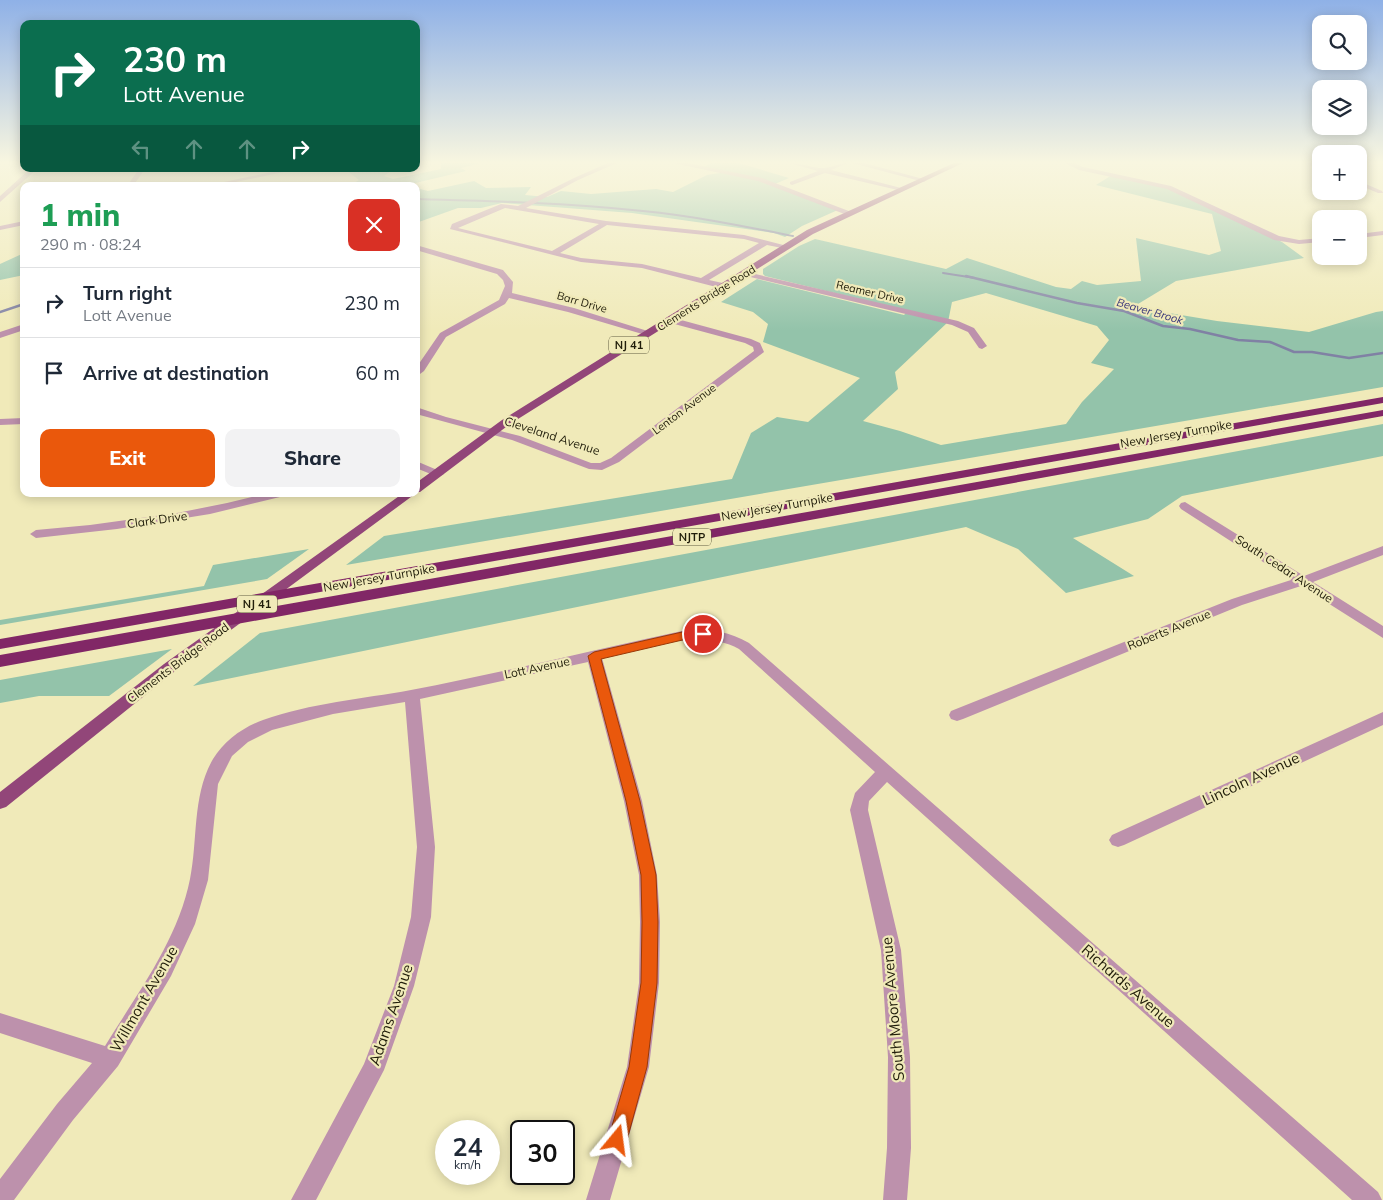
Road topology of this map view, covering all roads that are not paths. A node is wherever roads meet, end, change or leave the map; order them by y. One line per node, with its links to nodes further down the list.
1 (471, 219): 14 (street)
2 (583, 219): 5 (street)
3 (837, 219): 12 (main road, Clements Bridge Road / NJ 41)
4 (1237, 219): 10 (street)
5 (606, 223): 11 (street); 14 (street)
6 (20, 224): 7 (street)
7 (0, 228)
8 (1383, 233): 9 (street)
9 (1367, 235)
10 (1312, 241)
11 (766, 242): 12 (street); 16 (street)
12 (787, 247): 15 (main road, Clements Bridge Road / NJ 41)
13 (420, 250): 18 (street)
14 (554, 253): 16 (street)
15 (745, 273): 17 (main road, Clements Bridge Road / NJ 41); 23 (street, Reamer Drive)
16 (701, 281): 17 (street)
17 (724, 286): 19 (main road, Clements Bridge Road / NJ 41)
18 (508, 294): 21 (street, Barr Drive); 24 (street)
19 (670, 320): 21 (main road, Clements Bridge Road / NJ 41); 32 (street, Lenton Avenue)
20 (20, 329): 22 (street)
21 (649, 333): 30 (main road, Clements Bridge Road / NJ 41)
22 (0, 335)
23 (982, 346)
24 (420, 370)
25 (1383, 400): 42 (highway, New Jersey Turnpike / NJTP)
26 (420, 411): 30 (street)
27 (1383, 413): 44 (highway, New Jersey Turnpike / NJTP)
28 (20, 422): 29 (street)
29 (2, 424)
30 (493, 432): 32 (street, Cleveland Avenue); 33 (main road, Clements Bridge Road / NJ 41)
31 (420, 466): 33 (street)
32 (602, 467)
33 (438, 474): 34 (main road, Clements Bridge Road / NJ 41)
34 (420, 486)
35 (267, 497): 38 (street, Clark Drive)
36 (405, 497): 50 (main road, Clements Bridge Road / NJ 41)
37 (1185, 506): 40 (street, South Cedar Avenue)
38 (36, 534)
39 (1383, 550): 40 (street, Roberts Avenue)
40 (1303, 581): 41 (street, South Cedar Avenue); 46 (street, Roberts Avenue)
41 (1383, 633)
42 (0, 644)
43 (594, 656): 45 (street, Lott Avenue); 49 (street, Lott Avenue); 56 (street)
44 (0, 661)
45 (412, 695): 48 (street, Lott Avenue); 55 (street, Adams Avenue)
46 (957, 715)
47 (1383, 718): 51 (street, Lincoln Avenue)
48 (235, 744): 53 (street, Willmont Avenue)
49 (886, 772): 57 (street, South Moore Avenue); 58 (street, Richards Avenue)
50 (0, 802)
51 (1118, 840)
52 (0, 1023): 53 (street)
53 (110, 1058): 54 (street, Willmont Avenue)
54 (0, 1199)
55 (303, 1200)
56 (598, 1200)
57 (895, 1200)
58 (1370, 1200)

